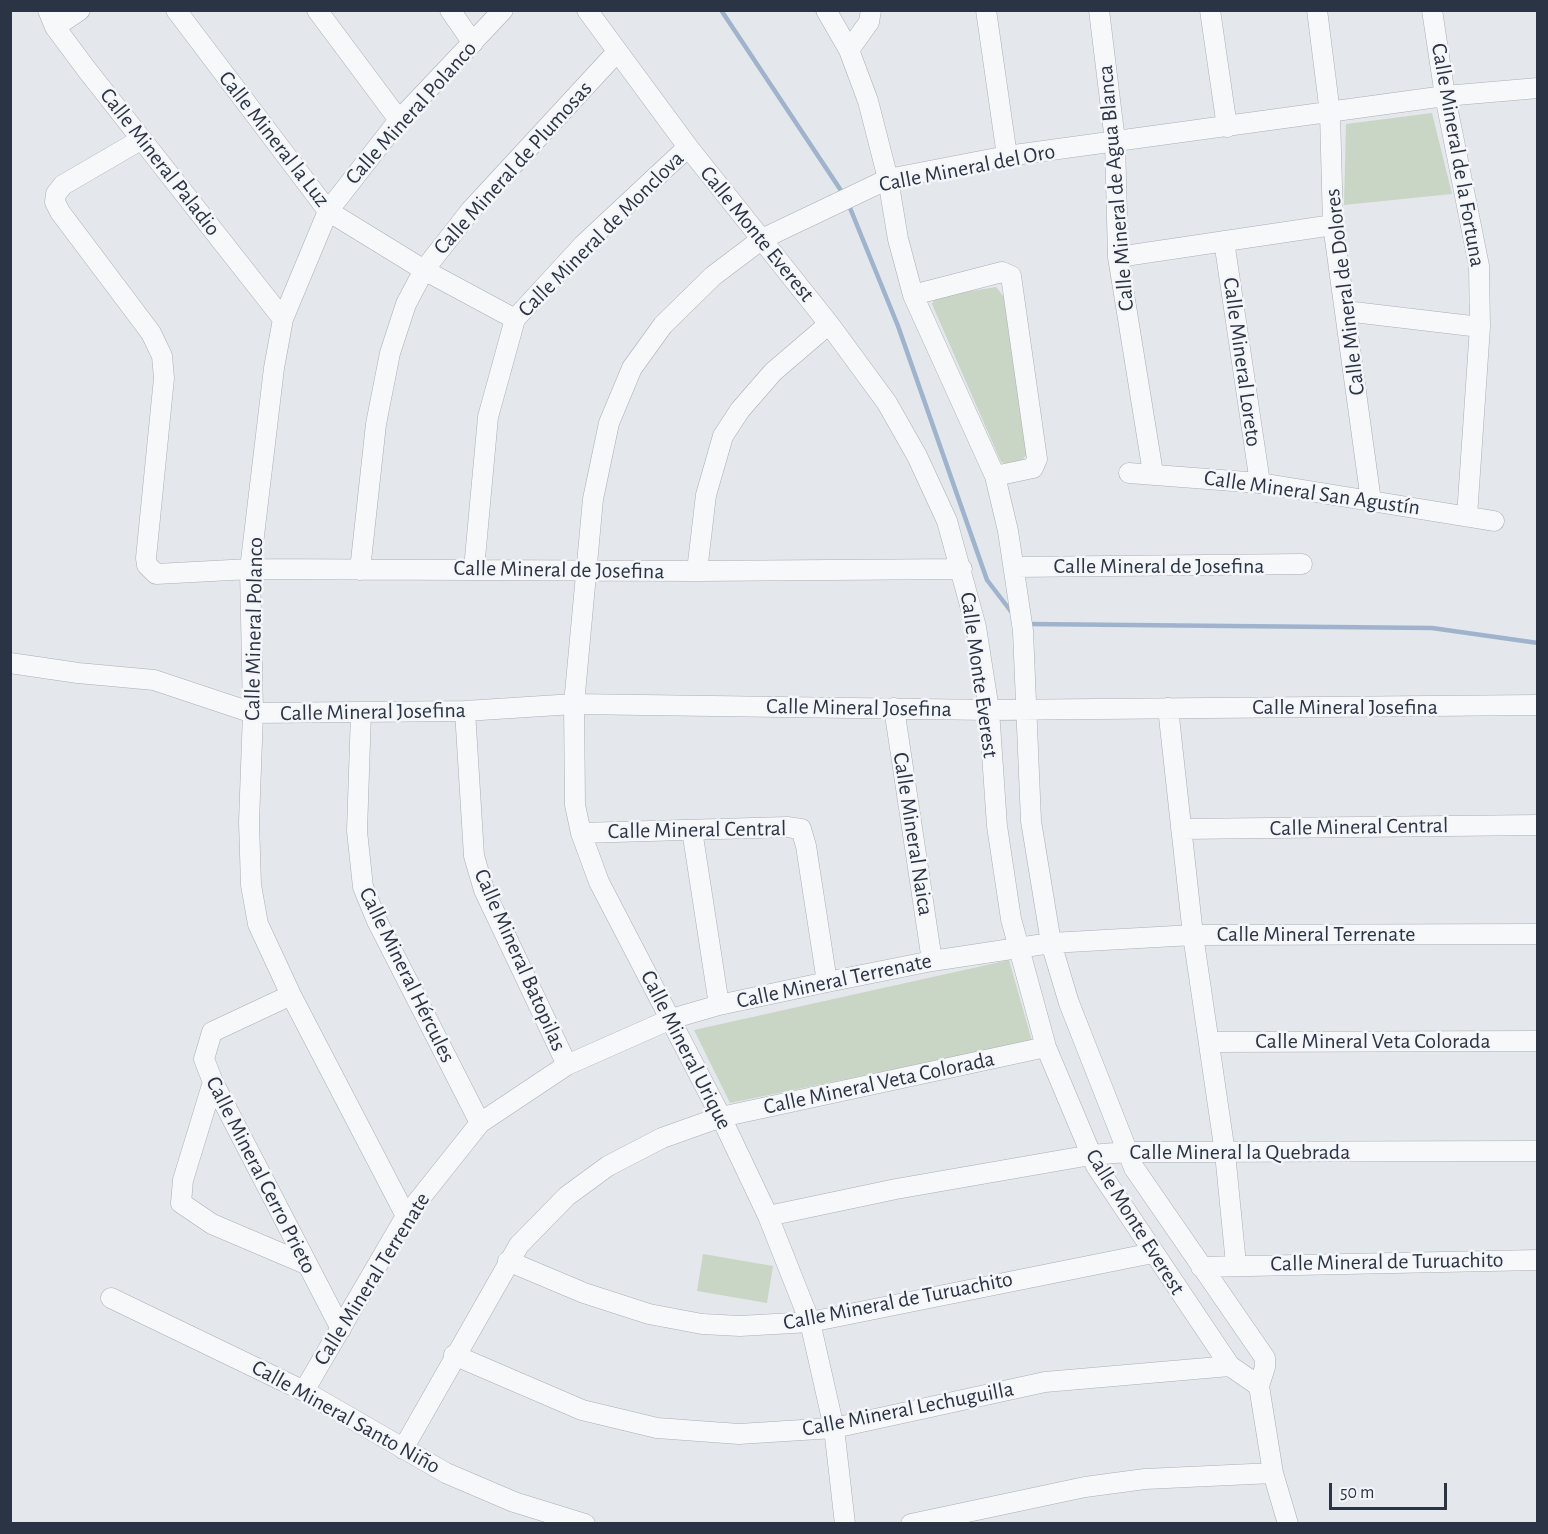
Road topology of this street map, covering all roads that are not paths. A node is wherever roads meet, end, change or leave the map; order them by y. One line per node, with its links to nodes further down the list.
1 (80, 10): 14 (street, Calle Mineral Paladio)
2 (176, 10): 28 (street, Calle Mineral la Luz)
3 (317, 10): 21 (street)
4 (450, 10): 15 (street)
5 (502, 10): 15 (street, Calle Mineral Polanco)
6 (587, 10): 17 (street, Calle Monte Everest)
7 (826, 10): 16 (street, Calle Monte Everest)
8 (871, 10): 16 (street)
9 (986, 10): 26 (street)
10 (1099, 10): 24 (street, Calle Mineral de Agua Blanca)
11 (1210, 10): 22 (street)
12 (1317, 10): 20 (street, Calle Mineral de Dolores)
13 (1432, 10): 19 (street, Calle Mineral de la Fortuna)
14 (52, 19): 23 (street, Calle Mineral Paladio)
15 (473, 43): 21 (street, Calle Mineral Polanco)
16 (849, 50): 27 (street, Calle Monte Everest)
17 (617, 52): 25 (street, Calle Monte Everest); 33 (street, Calle Mineral de Plumosas)
18 (1538, 88): 19 (street, Calle Mineral del Oro)
19 (1444, 96): 20 (street, Calle Mineral del Oro); 39 (street, Calle Mineral de la Fortuna)
20 (1330, 113): 22 (street, Calle Mineral del Oro); 29 (street, Calle Mineral de Dolores)
21 (399, 120): 28 (street, Calle Mineral Polanco)
22 (1227, 127): 24 (street, Calle Mineral del Oro)
23 (142, 139): 36 (street, Calle Mineral Paladio); 49 (street, Calle Mineral de Josefina)
24 (1115, 141): 26 (street, Calle Mineral del Oro); 32 (street, Calle Mineral de Agua Blanca)
25 (688, 147): 30 (street, Calle Monte Everest); 37 (street, Calle Mineral de Monclova)
26 (1007, 156): 27 (street, Calle Mineral del Oro)
27 (888, 179): 30 (street, Calle Mineral del Oro); 34 (street, Calle Monte Everest)
28 (328, 211): 33 (street, Calle Mineral la Luz); 36 (street, Calle Mineral Polanco)
29 (1333, 225): 31 (street); 35 (street, Calle Mineral de Dolores)
30 (762, 239): 38 (street, Calle Monte Everest); 53 (street, Calle Mineral del Oro)
31 (1224, 241): 32 (street); 43 (street, Calle Mineral Loreto)
32 (1118, 257): 41 (street, Calle Mineral de Agua Blanca)
33 (424, 270): 37 (street, Calle Mineral la Luz); 52 (street, Calle Mineral de Plumosas)
34 (913, 295): 42 (street, Calle Monte Everest); 42 (street)
35 (1346, 311): 39 (street); 44 (street, Calle Mineral de Dolores)
36 (283, 319): 49 (street, Calle Mineral Polanco)
37 (515, 319): 50 (street, Calle Mineral de Monclova)
38 (829, 324): 51 (street, Calle Monte Everest); 54 (street)
39 (1480, 327): 45 (street, Calle Mineral de la Fortuna)
40 (1129, 472): 41 (street, Calle Mineral San Agustín)
41 (1153, 473): 43 (street, Calle Mineral San Agustín)
42 (995, 476): 48 (street, Calle Monte Everest)
43 (1260, 483): 44 (street, Calle Mineral San Agustín)
44 (1371, 501): 45 (street, Calle Mineral San Agustín)
45 (1467, 516): 46 (street, Calle Mineral San Agustín)
46 (1494, 521)
47 (1302, 564): 48 (street, Calle Mineral de Josefina)
48 (1015, 567): 60 (street, Calle Monte Everest)
49 (250, 569): 52 (street, Calle Mineral de Josefina); 63 (street, Calle Mineral Polanco)
50 (474, 569): 52 (street, Calle Mineral de Josefina); 53 (street, Calle Mineral de Josefina)
51 (962, 569): 54 (street, Calle Mineral de Josefina); 61 (street, Calle Monte Everest)
52 (360, 570)
53 (586, 571): 54 (street, Calle Mineral de Josefina); 56 (street, Calle Mineral Urique)
54 (697, 572)
55 (10, 663): 63 (street, Calle Mineral Josefina)
56 (574, 704): 58 (street, Calle Mineral Josefina); 62 (street, Calle Mineral Josefina); 68 (street, Calle Mineral Urique)
57 (1538, 705): 59 (street, Calle Mineral Josefina)
58 (894, 708): 61 (street, Calle Mineral Josefina); 73 (street, Calle Mineral Naica)
59 (1168, 708): 60 (street, Calle Mineral Josefina); 66 (street)
60 (1026, 709): 61 (street, Calle Mineral Josefina); 71 (street, Calle Monte Everest)
61 (988, 710): 72 (street, Calle Monte Everest)
62 (465, 711): 64 (street, Calle Mineral Josefina); 81 (street, Calle Mineral Batopilas)
63 (253, 713): 64 (street, Calle Mineral Josefina); 75 (street, Calle Mineral Polanco)
64 (361, 713): 84 (street, Calle Mineral Hércules)
65 (1538, 825): 66 (street, Calle Mineral Central)
66 (1181, 829): 70 (street)
67 (692, 830): 68 (street, Calle Mineral Central); 74 (street, Calle Mineral Central); 76 (street)
68 (581, 833): 77 (street, Calle Mineral Urique)
69 (1538, 934): 70 (street, Calle Mineral Terrenate)
70 (1193, 935): 71 (street, Calle Mineral Terrenate); 79 (street)
71 (1051, 943): 72 (street, Calle Mineral Terrenate); 86 (street, Calle Monte Everest)
72 (1018, 946): 73 (street, Calle Mineral Terrenate); 80 (street, Calle Monte Everest)
73 (932, 961): 74 (street, Calle Mineral Terrenate)
74 (827, 982): 76 (street, Calle Mineral Terrenate)
75 (291, 995): 82 (street, Calle Mineral Cerro Prieto); 89 (street, Calle Mineral Polanco)
76 (719, 1005): 77 (street, Calle Mineral Terrenate)
77 (671, 1019): 81 (street, Calle Mineral Terrenate); 83 (street, Calle Mineral Urique)
78 (1538, 1041): 79 (street, Calle Mineral Veta Colorada)
79 (1209, 1042): 87 (street)
80 (1046, 1047): 83 (street, Calle Mineral Veta Colorada); 88 (street, Calle Monte Everest)
81 (567, 1065): 84 (street, Calle Mineral Terrenate)
82 (213, 1082): 94 (street, Calle Mineral Cerro Prieto); 94 (street)
83 (721, 1117): 90 (street, Calle Mineral Urique); 93 (street, Calle Mineral Veta Colorada)
84 (480, 1123): 89 (street, Calle Mineral Terrenate)
85 (1538, 1151): 87 (street, Calle Mineral la Quebrada)
86 (1127, 1152): 87 (street, Calle Mineral la Quebrada); 88 (street, Calle Mineral la Quebrada); 96 (street, Calle Monte Everest)
87 (1225, 1153): 95 (street)
88 (1091, 1155): 90 (street, Calle Mineral la Quebrada); 91 (street, Calle Monte Everest)
89 (406, 1216): 99 (street, Calle Mineral Terrenate)
90 (768, 1216): 98 (street, Calle Mineral Urique)
91 (1153, 1253): 98 (street, Calle Mineral de Turuachito); 101 (street, Calle Monte Everest)
92 (1538, 1260): 95 (street, Calle Mineral de Turuachito)
93 (508, 1261): 98 (street, Calle Mineral de Turuachito); 100 (street, Calle Mineral Veta Colorada)
94 (306, 1264): 99 (street, Calle Mineral Cerro Prieto)
95 (1236, 1264): 96 (street, Calle Mineral de Turuachito)
96 (1201, 1267): 102 (street, Calle Monte Everest)
97 (111, 1298): 103 (street, Calle Mineral Santo Niño)
98 (810, 1322): 104 (street, Calle Mineral Urique)
99 (341, 1329): 103 (street, Calle Mineral Terrenate)
100 (454, 1355): 104 (street, Calle Mineral Lechuguilla); 105 (street, Calle Mineral Veta Colorada)
101 (1230, 1366): 102 (street, Calle Monte Everest); 104 (street, Calle Mineral Lechuguilla)
102 (1259, 1386): 106 (street, Calle Monte Everest)
103 (304, 1391): 105 (street, Calle Mineral Santo Niño)
104 (834, 1428): 108 (street, Calle Mineral Urique)
105 (403, 1449): 107 (street, Calle Mineral Santo Niño)
106 (1273, 1473): 109 (street); 110 (street, Calle Monte Everest)
107 (585, 1524)
108 (845, 1524)
109 (911, 1524)
110 (1288, 1524)

